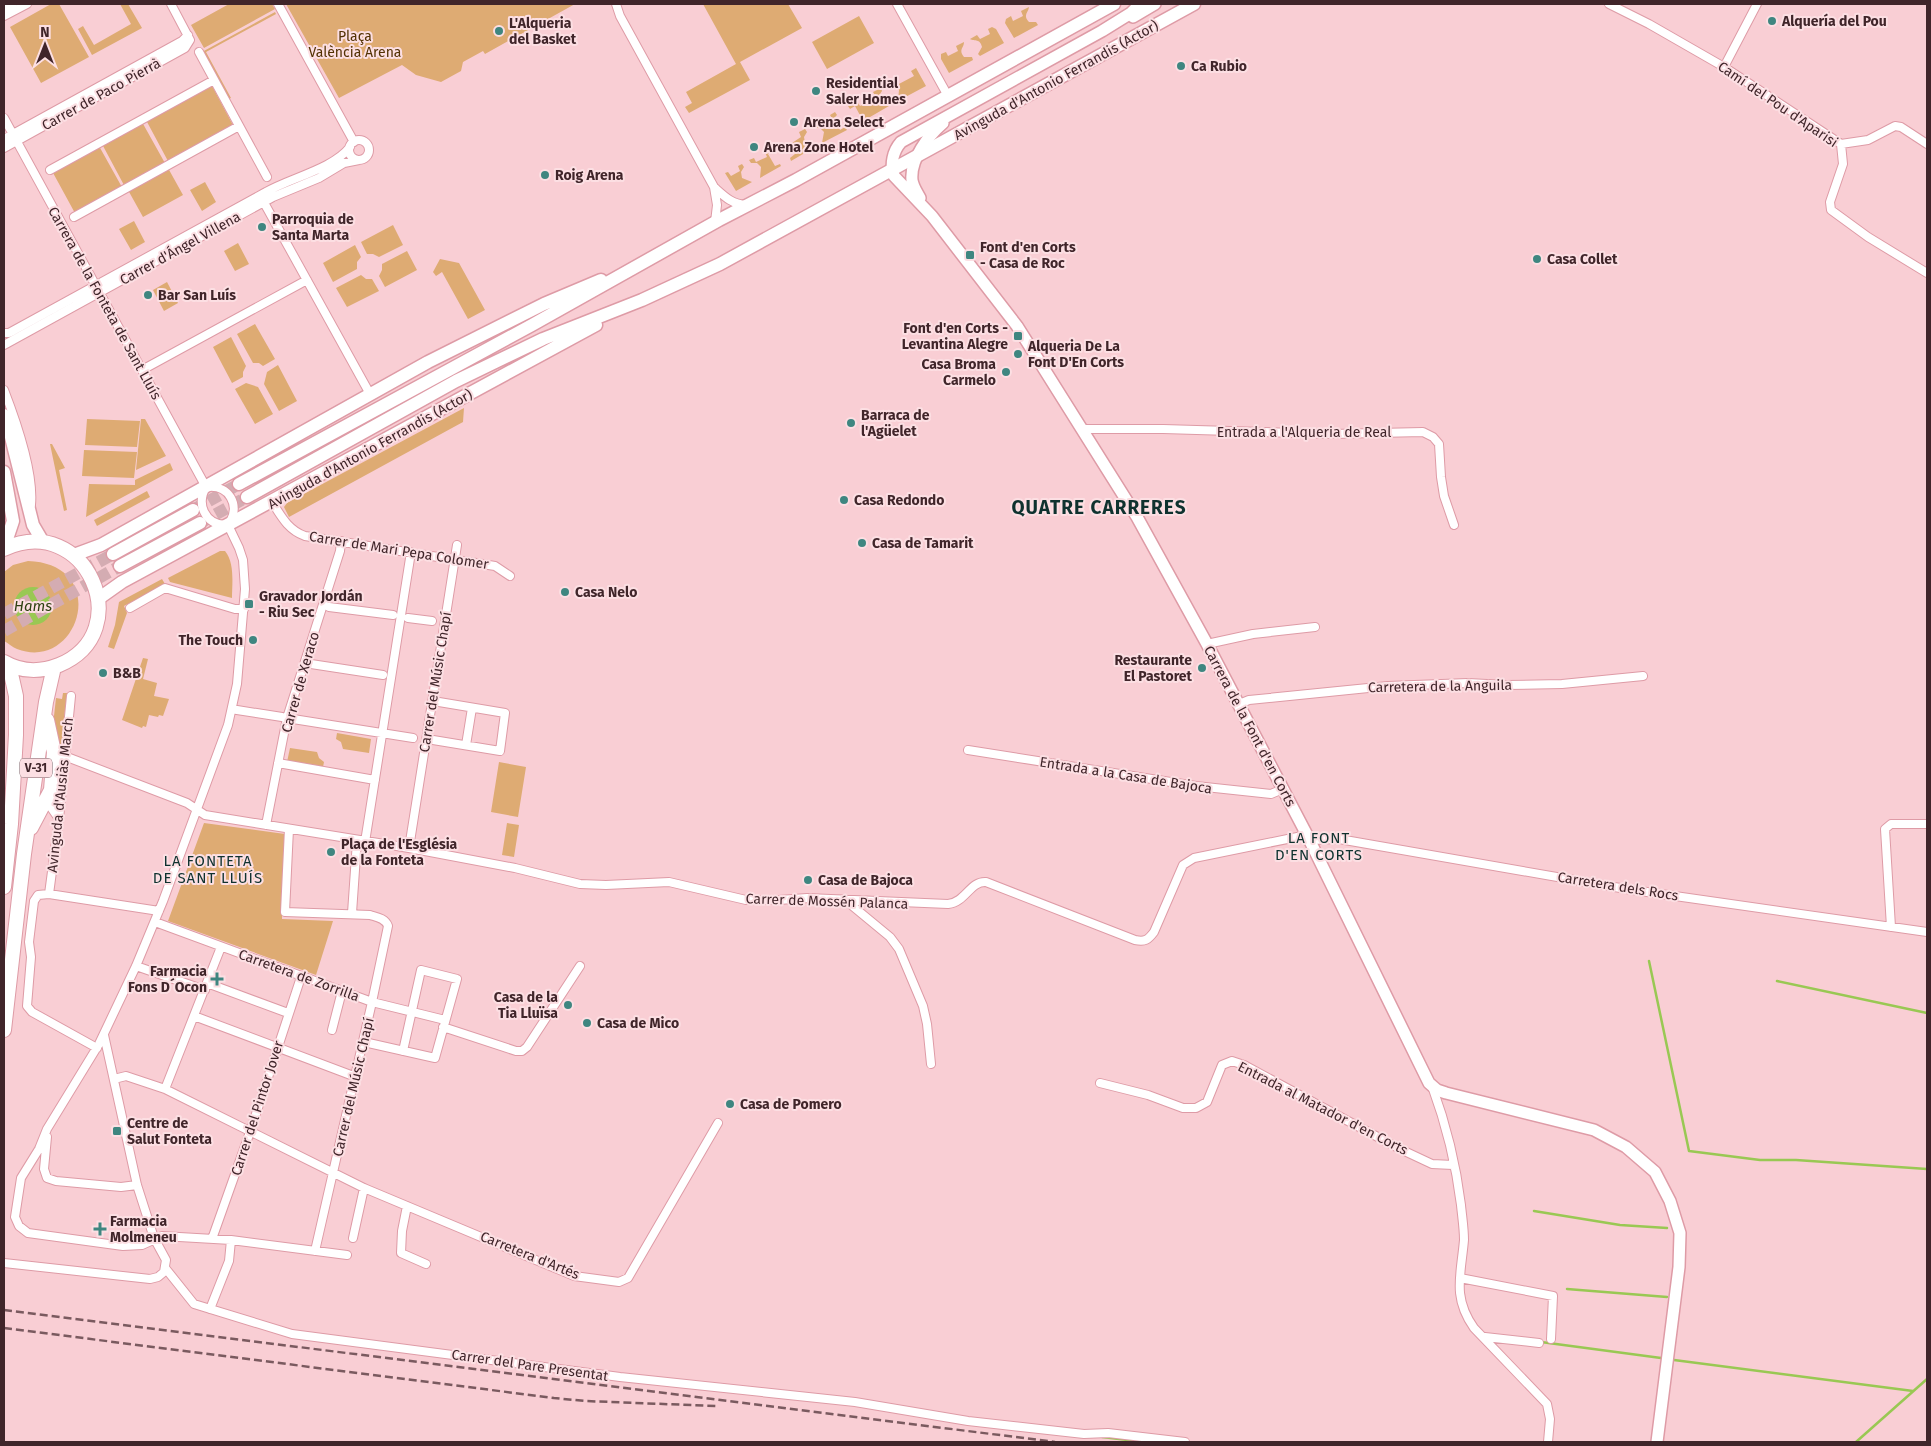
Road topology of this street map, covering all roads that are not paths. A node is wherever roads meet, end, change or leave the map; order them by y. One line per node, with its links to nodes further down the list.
1 (12, 4): 14 (street)
2 (27, 4): 15 (street)
3 (171, 4): 24 (street, Carrer de Paco Pierrà)
4 (278, 4): 26 (street)
5 (625, 4): 13 (street)
6 (896, 4): 20 (street)
7 (1114, 4): 20 (main road)
8 (1140, 4): 16 (street, Avinguda d'Antonio Ferrandis (Actor))
9 (1154, 4): 16 (street, Avinguda d'Antonio Ferrandis (Actor))
10 (1194, 4): 30 (main road, Avinguda d'Antonio Ferrandis (Actor))
11 (1609, 4): 18 (street, Camí del Pou d'Aparisi)
12 (1757, 4): 18 (street)
13 (614, 5): 35 (street)
14 (4, 8)
15 (4, 16)
16 (1102, 31): 21 (street, Avinguda d'Antonio Ferrandis (Actor))
17 (199, 52): 19 (street)
18 (1724, 67): 27 (street, Camí del Pou d'Aparisi)
19 (214, 80): 23 (street); 32 (street)
20 (948, 96): 37 (main road)
21 (958, 111): 30 (street, Avinguda d'Antonio Ferrandis (Actor)); 33 (street, Avinguda d'Antonio Ferrandis (Actor))
22 (4, 118): 24 (street, Carrera de la Fonteta de Sant Lluís)
23 (239, 126): 34 (street); 39 (street)
24 (14, 138): 25 (street, Carrer de Paco Pierrà); 29 (street, Carrer de Paco Pierrà); 44 (street, Carrera de la Fonteta de Sant Lluís)
25 (4, 139)
26 (352, 144): 31 (street); 31 (street); 36 (street, Carrer d'Ángel Villena)
27 (1841, 144): 28 (street); 42 (street, Camí del Pou d'Aparisi)
28 (1927, 144)
29 (4, 148)
30 (918, 155): 33 (main road, Avinguda d'Antonio Ferrandis (Actor)); 38 (street)
31 (359, 160): 36 (street, Carrer d'Ángel Villena)
32 (50, 170)
33 (892, 170): 38 (street); 45 (main road, Avinguda d'Antonio Ferrandis (Actor))
34 (267, 177)
35 (714, 187): 37 (street); 40 (street)
36 (261, 199): 43 (street); 44 (street, Carrer d'Ángel Villena)
37 (747, 206): 40 (main road)
38 (932, 216): 52 (street, Carrera de la Font d'en Corts)
39 (74, 217)
40 (715, 222): 41 (main road)
41 (625, 273): 50 (main road); 54 (main road)
42 (1927, 273)
43 (307, 280): 48 (street); 50 (street)
44 (98, 289): 46 (street, Carrer d'Ángel Villena); 47 (street, Carrer d'Ángel Villena); 48 (street, Carrera de la Fonteta de Sant Lluís)
45 (642, 300): 56 (main road, Avinguda d'Antonio Ferrandis (Actor)); 57 (main road, Avinguda d'Antonio Ferrandis (Actor))
46 (4, 333)
47 (4, 345)
48 (142, 370): 55 (street, Carrera de la Fonteta de Sant Lluís)
49 (4, 390): 58 (street)
50 (370, 394): 55 (main road)
51 (4, 415): 58 (main road)
52 (1081, 429): 62 (street, Entrada a l'Alqueria de Real); 81 (street, Carrera de la Font d'en Corts)
53 (4, 472): 66 (main road)
54 (239, 484)
55 (206, 487): 61 (street); 61 (street); 69 (main road)
56 (247, 497)
57 (272, 502): 61 (main road, Avinguda d'Antonio Ferrandis (Actor)); 63 (street, Carrer de Mari Pepa Colomer)
58 (30, 510): 64 (main road)
59 (193, 510): 68 (main road)
60 (200, 522): 71 (main road)
61 (228, 525): 73 (main road, Avinguda d'Antonio Ferrandis (Actor)); 76 (street)
62 (1454, 525)
63 (341, 541): 67 (street, Carrer de Mari Pepa Colomer); 101 (street, Carrer de Xeraco)
64 (43, 542): 66 (highway); 69 (highway)
65 (457, 545): 70 (street, Carrer del Músic Chapí)
66 (4, 548)
67 (410, 552): 70 (street, Carrer de Mari Pepa Colomer); 95 (street)
68 (113, 554)
69 (74, 555): 73 (highway)
70 (454, 559): 72 (street, Carrer de Mari Pepa Colomer); 88 (street, Carrer del Músic Chapí)
71 (120, 566)
72 (510, 576)
73 (98, 599): 84 (highway)
74 (329, 606): 77 (street)
75 (130, 608): 76 (street)
76 (244, 609): 107 (street)
77 (393, 615)
78 (408, 618): 79 (street)
79 (432, 621)
80 (1315, 627): 81 (street)
81 (1207, 644): 90 (street, Carrera de la Font d'en Corts)
82 (7, 664): 84 (highway); 103 (highway, V-31)
83 (311, 664): 85 (street)
84 (54, 667): 89 (highway, Avinguda d'Ausiàs March / V-31)
85 (383, 675)
86 (1643, 676): 90 (street, Carretera de la Anguila)
87 (71, 696): 100 (street, Avinguda d'Ausiàs March)
88 (432, 701): 91 (street); 97 (street, Carrer del Músic Chapí)
89 (46, 702): 100 (highway); 112 (highway, Avinguda d'Ausiàs March / V-31)
90 (1239, 704): 104 (street, Carrera de la Font d'en Corts)
91 (472, 708): 98 (street); 98 (street)
92 (237, 710): 93 (street)
93 (282, 717)
94 (293, 719): 95 (street)
95 (382, 733): 96 (street); 102 (street)
96 (413, 738)
97 (427, 738): 98 (street); 115 (street, Carrer del Músic Chapí)
98 (466, 745)
99 (968, 750): 104 (street, Entrada a la Casa de Bajoca)
100 (59, 755): 105 (highway); 107 (street, Carrer de Mossén Palanca); 108 (street, Avinguda d'Ausiàs March)
101 (278, 763): 102 (street); 110 (street, Carrer de Xeraco)
102 (375, 780): 114 (street)
103 (12, 788): 106 (highway); 116 (highway, V-31)
104 (1283, 789): 113 (street, Carrera de la Font d'en Corts)
105 (51, 790): 108 (street); 112 (highway)
106 (4, 805)
107 (196, 808): 110 (street, Carrer de Mossén Palanca); 119 (street)
108 (59, 819): 117 (street, Avinguda d'Ausiàs March)
109 (1927, 824): 122 (street)
110 (266, 825): 111 (street, Carrer de Mossén Palanca)
111 (289, 829): 114 (street, Carrer de Mossén Palanca); 120 (street)
112 (27, 835): 135 (highway, Avinguda d'Ausiàs March / V-31)
113 (1308, 838): 118 (street, Carrer de Mossén Palanca); 122 (street, Carretera dels Rocs); 146 (street, Carrera de la Font d'en Corts)
114 (361, 841): 115 (street, Carrer de Mossén Palanca); 120 (street)
115 (409, 848): 118 (street, Carrer de Mossén Palanca)
116 (4, 887)
117 (49, 894): 119 (street); 140 (street)
118 (844, 899): 142 (street)
119 (159, 911): 121 (street)
120 (352, 914): 130 (street, Carrer del Músic Chapí)
121 (155, 922): 124 (street, Carretera de Zorrilla); 125 (street)
122 (1891, 927): 123 (street, Carretera dels Rocs)
123 (1927, 932)
124 (221, 947): 127 (street, Carretera de Zorrilla); 128 (street)
125 (136, 966): 128 (street); 137 (street)
126 (580, 966): 134 (street, Carretera de Zorrilla)
127 (301, 976): 129 (street, Carretera de Zorrilla); 132 (street, Carrer del Pintor Jover)
128 (206, 987): 132 (street); 133 (street)
129 (342, 991): 130 (street, Carretera de Zorrilla); 136 (street)
130 (372, 1002): 131 (street, Carretera de Zorrilla); 138 (street, Carrer del Músic Chapí)
131 (411, 1012): 134 (street, Carretera de Zorrilla); 134 (street); 141 (street)
132 (288, 1013): 139 (street, Carrer del Pintor Jover)
133 (194, 1016): 139 (street); 147 (street)
134 (444, 1024): 141 (street)
135 (4, 1030)
136 (332, 1030)
137 (104, 1035): 140 (street); 144 (street, Carrer del Pare Presentat)
138 (364, 1042): 141 (street); 143 (street, Carrer del Músic Chapí)
139 (277, 1047): 143 (street); 150 (street, Carrer del Pintor Jover)
140 (97, 1048): 149 (street)
141 (403, 1051)
142 (931, 1064)
143 (356, 1077): 152 (street, Carrer del Músic Chapí)
144 (114, 1079): 147 (street, Carretera d'Artés); 153 (street, Carrer del Pare Presentat)
145 (1100, 1083): 151 (street, Entrada al Matador d'en Corts)
146 (1432, 1086): 151 (street); 172 (street)
147 (165, 1089): 150 (street, Carretera d'Artés)
148 (718, 1123): 155 (street, Carretera d'Artés)
149 (47, 1129): 153 (street); 156 (street)
150 (250, 1132): 152 (street, Carretera d'Artés); 158 (street, Carrer del Pintor Jover)
151 (1453, 1165): 165 (street)
152 (334, 1173): 154 (street, Carretera d'Artés); 160 (street, Carrer del Músic Chapí)
153 (137, 1184): 156 (street, Carrer del Pare Presentat)
154 (364, 1188): 155 (street, Carretera d'Artés); 157 (street)
155 (407, 1206): 163 (street)
156 (154, 1238): 158 (street); 164 (street, Carrer del Pare Presentat)
157 (353, 1238)
158 (212, 1239): 159 (street)
159 (231, 1240): 160 (street); 166 (street)
160 (316, 1252): 161 (street)
161 (347, 1256)
162 (4, 1262): 164 (street)
163 (426, 1264)
164 (166, 1269): 166 (street, Carrer del Pare Presentat)
165 (1460, 1278): 167 (street); 168 (street)
166 (210, 1309): 170 (street, Carrer del Pare Presentat)
167 (1485, 1338): 169 (street); 171 (street)
168 (1551, 1339)
169 (1540, 1343)
170 (1185, 1442)
171 (1548, 1442)
172 (1657, 1442)

